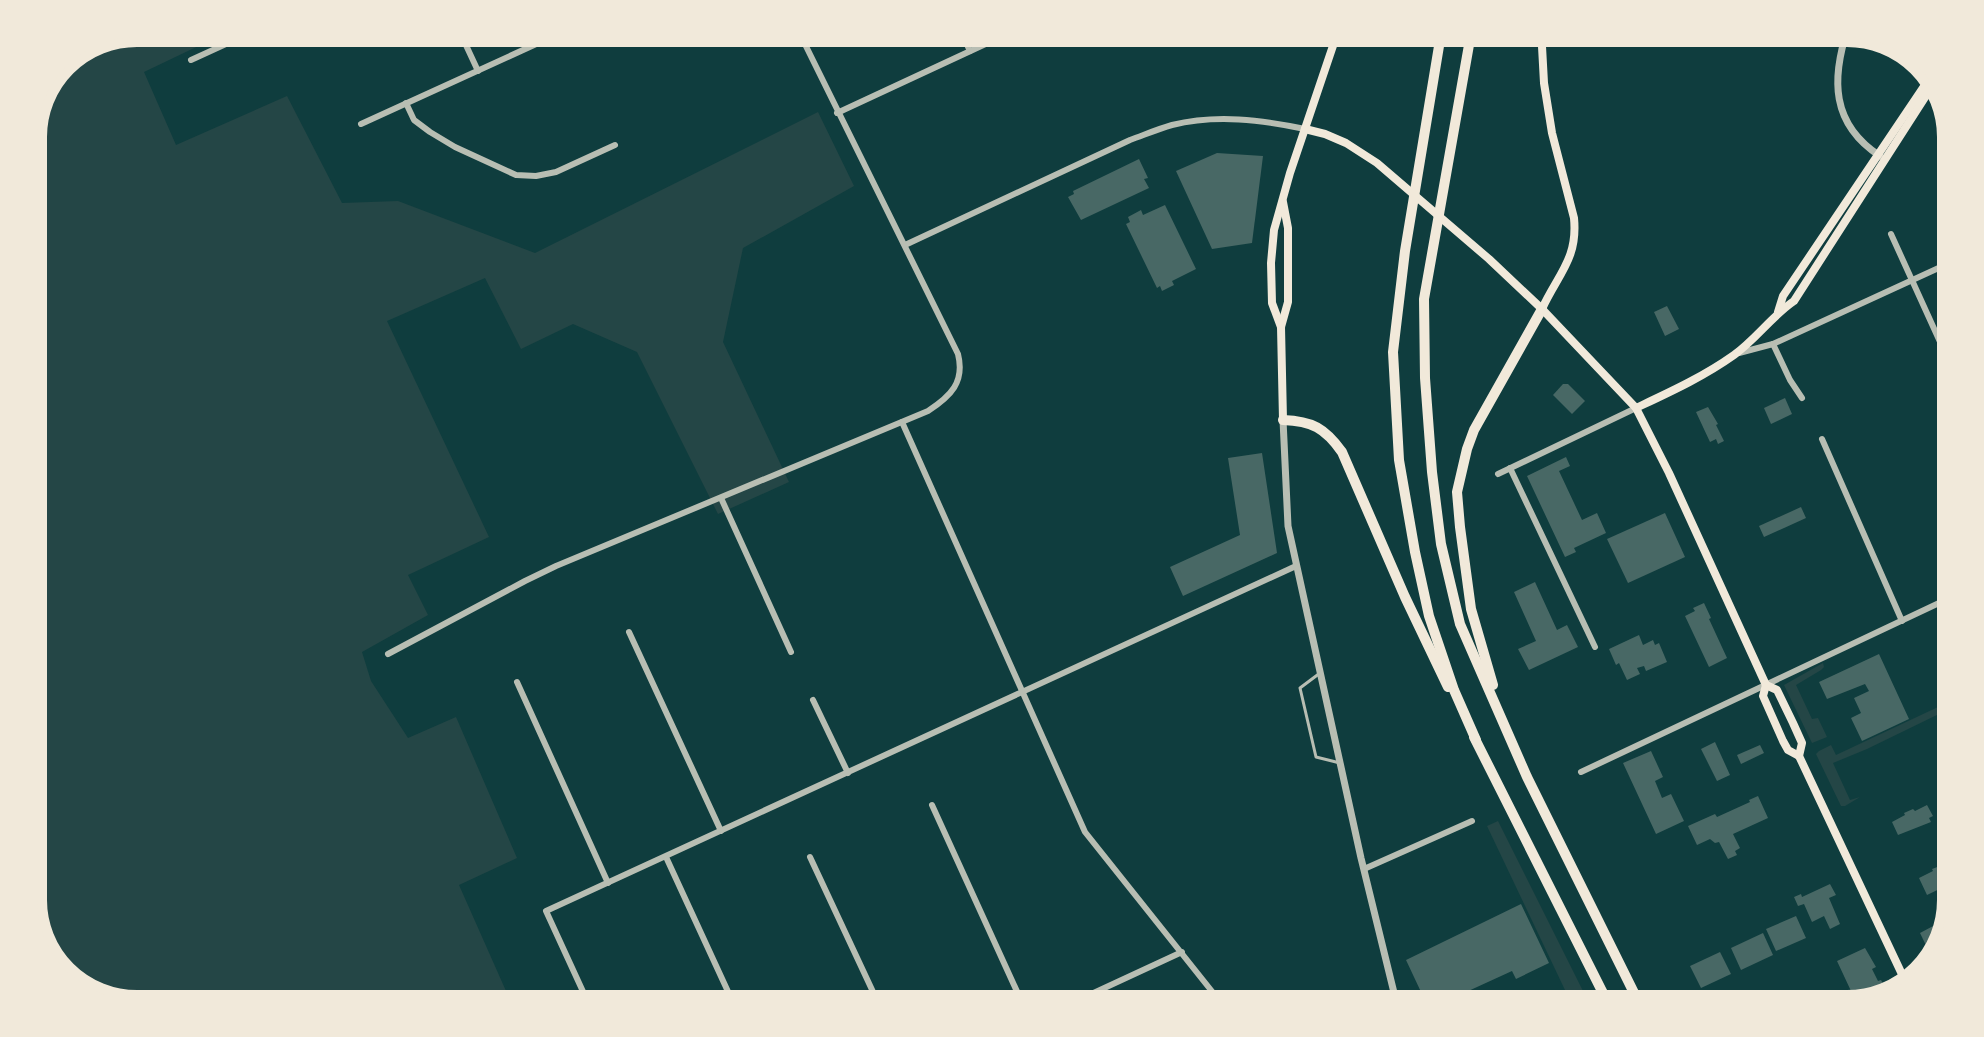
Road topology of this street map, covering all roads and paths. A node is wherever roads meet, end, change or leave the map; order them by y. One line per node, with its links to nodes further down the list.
1 (230, 42): 13 (street)
2 (465, 42): 14 (street)
3 (541, 42): 14 (street)
4 (804, 42): 18 (street)
5 (966, 42): 12 (street)
6 (990, 42): 12 (street)
7 (1334, 42): 20 (main road)
8 (1440, 42): 53 (highway)
9 (1470, 42): 58 (highway)
10 (1542, 42): 28 (main road)
11 (1844, 42): 22 (street)
12 (970, 51): 18 (street)
13 (191, 60)
14 (478, 71): 17 (street)
15 (1926, 84): 22 (main road)
16 (1929, 90): 22 (main road)
17 (406, 103): 19 (street); 21 (street)
18 (837, 113): 25 (street)
19 (361, 124)
20 (1305, 129): 23 (main road); 25 (street); 28 (main road)
21 (615, 145)
22 (1882, 156): 32 (main road)
23 (1282, 199): 29 (main road); 29 (main road)
24 (1891, 234): 27 (street)
25 (905, 245): 36 (street)
26 (1942, 267): 27 (street)
27 (1911, 281): 30 (street); 31 (street)
28 (1542, 309): 34 (main road); 58 (highway)
29 (1281, 327): 35 (main road)
30 (1773, 344): 32 (street); 33 (street)
31 (1942, 347)
32 (1736, 353): 34 (main road)
33 (1802, 398)
34 (1636, 408): 38 (street); 50 (main road)
35 (1283, 420): 41 (street); 53 (highway)
36 (902, 422): 40 (street); 51 (street)
37 (1822, 439): 43 (street)
38 (1510, 468): 39 (street); 45 (street)
39 (1498, 474)
40 (721, 498): 46 (street); 47 (street)
41 (1296, 566): 48 (street); 51 (street)
42 (1942, 602): 43 (street)
43 (1902, 621): 50 (street)
44 (629, 632): 61 (street)
45 (1595, 647)
46 (791, 652)
47 (388, 654)
48 (1320, 673): 55 (street); 55 (lane)
49 (517, 682): 65 (street)
50 (1766, 685): 54 (main road); 54 (main road); 56 (street)
51 (1023, 692): 57 (street); 66 (street)
52 (813, 700): 57 (street)
53 (1476, 740): 75 (highway)
54 (1799, 756): 67 (main road)
55 (1340, 763): 64 (street)
56 (1581, 772)
57 (848, 773): 61 (street)
58 (1527, 777): 76 (highway)
59 (932, 805): 71 (street)
60 (1472, 821): 64 (street)
61 (721, 831): 62 (street)
62 (666, 857): 65 (street); 69 (street)
63 (810, 857): 70 (street)
64 (1364, 869): 74 (street)
65 (608, 883): 68 (street)
66 (1182, 952): 72 (street); 73 (street)
67 (1903, 976)
68 (585, 995)
69 (730, 995)
70 (874, 995)
71 (1019, 995)
72 (1089, 995)
73 (1215, 995)
74 (1395, 995)
75 (1604, 995)
76 (1635, 995)

